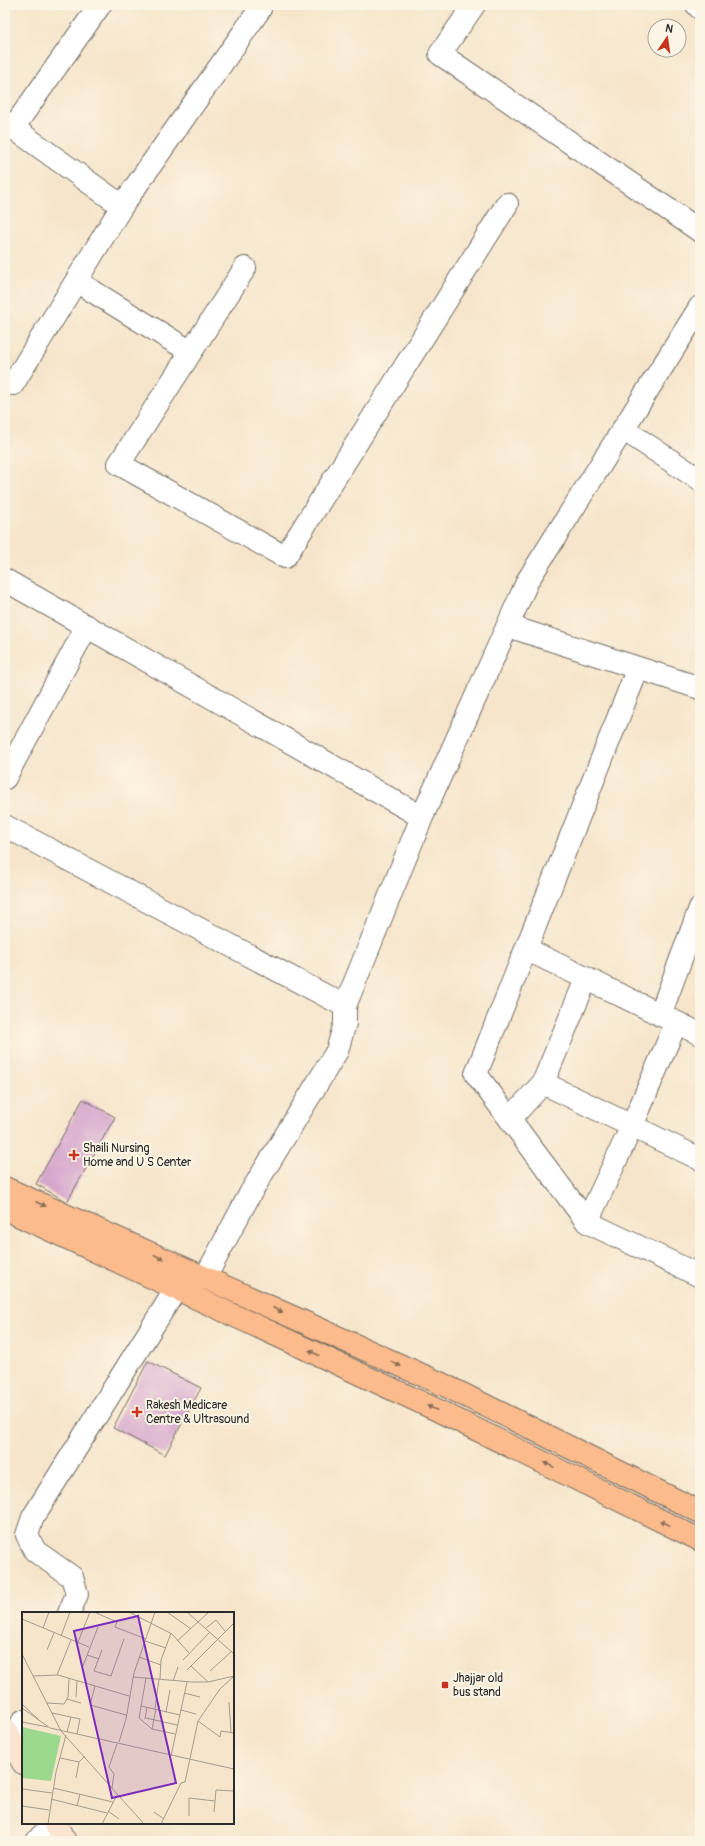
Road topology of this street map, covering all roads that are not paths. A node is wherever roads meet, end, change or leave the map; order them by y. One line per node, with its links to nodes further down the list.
1 (100, 5): 6 (street)
2 (474, 5): 9 (street)
3 (697, 5): 4 (street)
4 (700, 8)
5 (260, 9): 8 (street)
6 (9, 125): 8 (street)
7 (507, 204): 13 (street)
8 (122, 206): 11 (street)
9 (700, 230)
10 (245, 268): 13 (street)
11 (76, 281): 13 (street); 14 (street)
12 (700, 307): 15 (street)
13 (191, 352)
14 (13, 384)
15 (623, 429): 16 (street); 19 (street)
16 (700, 480)
17 (5, 580): 18 (street)
18 (86, 626): 22 (street); 23 (street)
19 (508, 626): 20 (street); 23 (street)
20 (638, 668): 21 (street); 26 (street)
21 (700, 688)
22 (5, 778)
23 (422, 817): 28 (street)
24 (5, 826): 28 (street)
25 (700, 908): 29 (street)
26 (526, 949): 27 (street); 32 (street)
27 (586, 979): 29 (street); 31 (street)
28 (345, 1006): 39 (street)
29 (668, 1019): 30 (street); 33 (street)
30 (700, 1034)
31 (544, 1083): 32 (street); 33 (street)
32 (510, 1119): 37 (street)
33 (632, 1126): 34 (street); 37 (street)
34 (700, 1160)
35 (5, 1188): 39 (main road, one-way to 39)
36 (5, 1209): 40 (main road)
37 (587, 1222): 38 (street)
38 (700, 1276)
39 (205, 1278): 41 (main road, one-way to 41)
40 (176, 1289): 42 (main road, one-way to 40); 43 (street)
41 (700, 1512)
42 (700, 1540)
43 (69, 1612)
44 (22, 1724): 45 (street)
45 (14, 1745)
46 (53, 1824): 48 (street)
47 (55, 1824): 49 (street)
48 (37, 1841)
49 (65, 1841)

